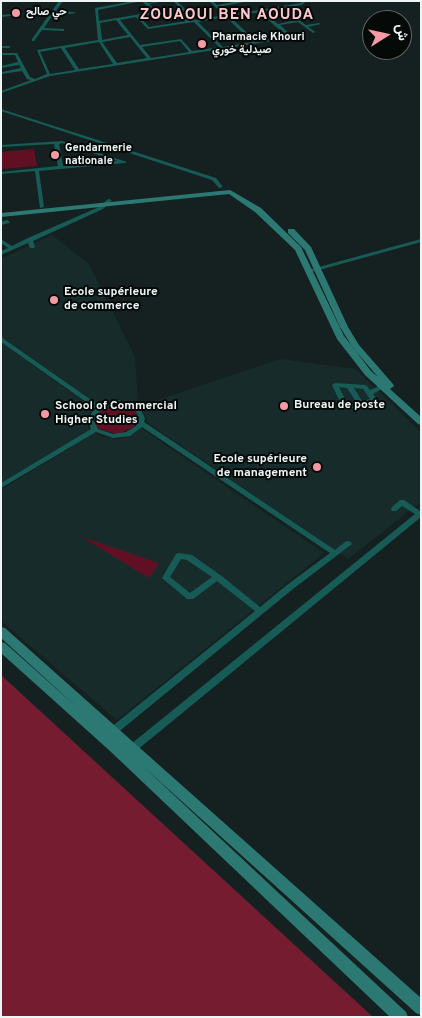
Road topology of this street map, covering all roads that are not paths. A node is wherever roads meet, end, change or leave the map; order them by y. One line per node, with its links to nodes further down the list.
1 (51, 1): 9 (street)
2 (61, 1): 9 (street)
3 (162, 1): 8 (street)
4 (175, 1): 11 (street)
5 (211, 1): 10 (street)
6 (247, 1): 10 (street)
7 (304, 1): 12 (street)
8 (146, 2): 17 (street); 23 (street)
9 (57, 6): 13 (street)
10 (216, 6): 18 (street)
11 (184, 10): 21 (street); 21 (street)
12 (261, 11): 18 (street); 25 (street)
13 (53, 12): 14 (street); 27 (street)
14 (74, 13)
15 (21, 14): 16 (street)
16 (1, 16)
17 (138, 16): 20 (street); 21 (street)
18 (227, 16): 21 (street); 33 (street)
19 (292, 16): 22 (street)
20 (117, 19): 23 (street); 30 (street)
21 (194, 20): 38 (street)
22 (299, 21): 25 (street); 26 (street)
23 (98, 22): 32 (street)
24 (319, 24): 26 (street)
25 (276, 25): 33 (street)
26 (306, 26): 29 (street)
27 (41, 29): 28 (street); 31 (street)
28 (63, 30)
29 (313, 32)
30 (131, 36): 32 (street); 34 (street)
31 (33, 40)
32 (100, 41): 37 (street); 44 (street)
33 (255, 43): 38 (street)
34 (140, 46): 39 (street); 41 (street)
35 (1, 47): 36 (street)
36 (9, 47)
37 (62, 47): 47 (street); 49 (street)
38 (221, 47): 39 (street)
39 (191, 52): 41 (street)
40 (1, 54): 43 (street)
41 (149, 58): 44 (street)
42 (1, 62): 43 (street)
43 (20, 62): 45 (street); 46 (street)
44 (115, 63): 47 (street)
45 (1, 67)
46 (24, 69): 48 (street); 50 (street)
47 (77, 70): 49 (street)
48 (4, 73)
49 (49, 75): 50 (street)
50 (33, 79): 51 (street)
51 (1, 92)
52 (2, 111): 58 (street)
53 (56, 142): 54 (street); 55 (street); 55 (street)
54 (1, 146)
55 (61, 168): 56 (street)
56 (38, 170): 57 (street); 60 (street)
57 (1, 173)
58 (222, 189): 61 (main road); 71 (main road)
59 (34, 195): 60 (street)
60 (41, 195): 62 (street)
61 (107, 202): 62 (main road); 64 (main road); 65 (street)
62 (42, 207): 63 (main road)
63 (1, 211)
64 (3, 220)
65 (30, 239): 68 (street); 69 (street)
66 (1, 240): 69 (street)
67 (421, 240): 71 (street)
68 (32, 247)
69 (12, 248): 70 (street)
70 (1, 253)
71 (314, 270): 74 (main road); 78 (main road)
72 (1, 339): 77 (street)
73 (350, 387): 75 (street); 76 (street); 76 (street)
74 (382, 387): 75 (street); 79 (main road)
75 (369, 393): 76 (street)
76 (361, 404)
77 (99, 408): 80 (street); 81 (street)
78 (421, 413)
79 (421, 422)
80 (142, 423): 81 (street); 86 (street)
81 (95, 430): 82 (street)
82 (1, 486)
83 (394, 509): 84 (street)
84 (420, 514): 93 (street)
85 (348, 544): 86 (street)
86 (335, 553): 88 (street)
87 (217, 577): 87 (street); 88 (street)
88 (260, 611): 91 (street)
89 (1, 631): 91 (main road)
90 (1, 646): 92 (main road)
91 (113, 731): 93 (main road)
92 (114, 746): 93 (street); 95 (main road)
93 (133, 748): 94 (main road)
94 (421, 1008)
95 (401, 1017)

